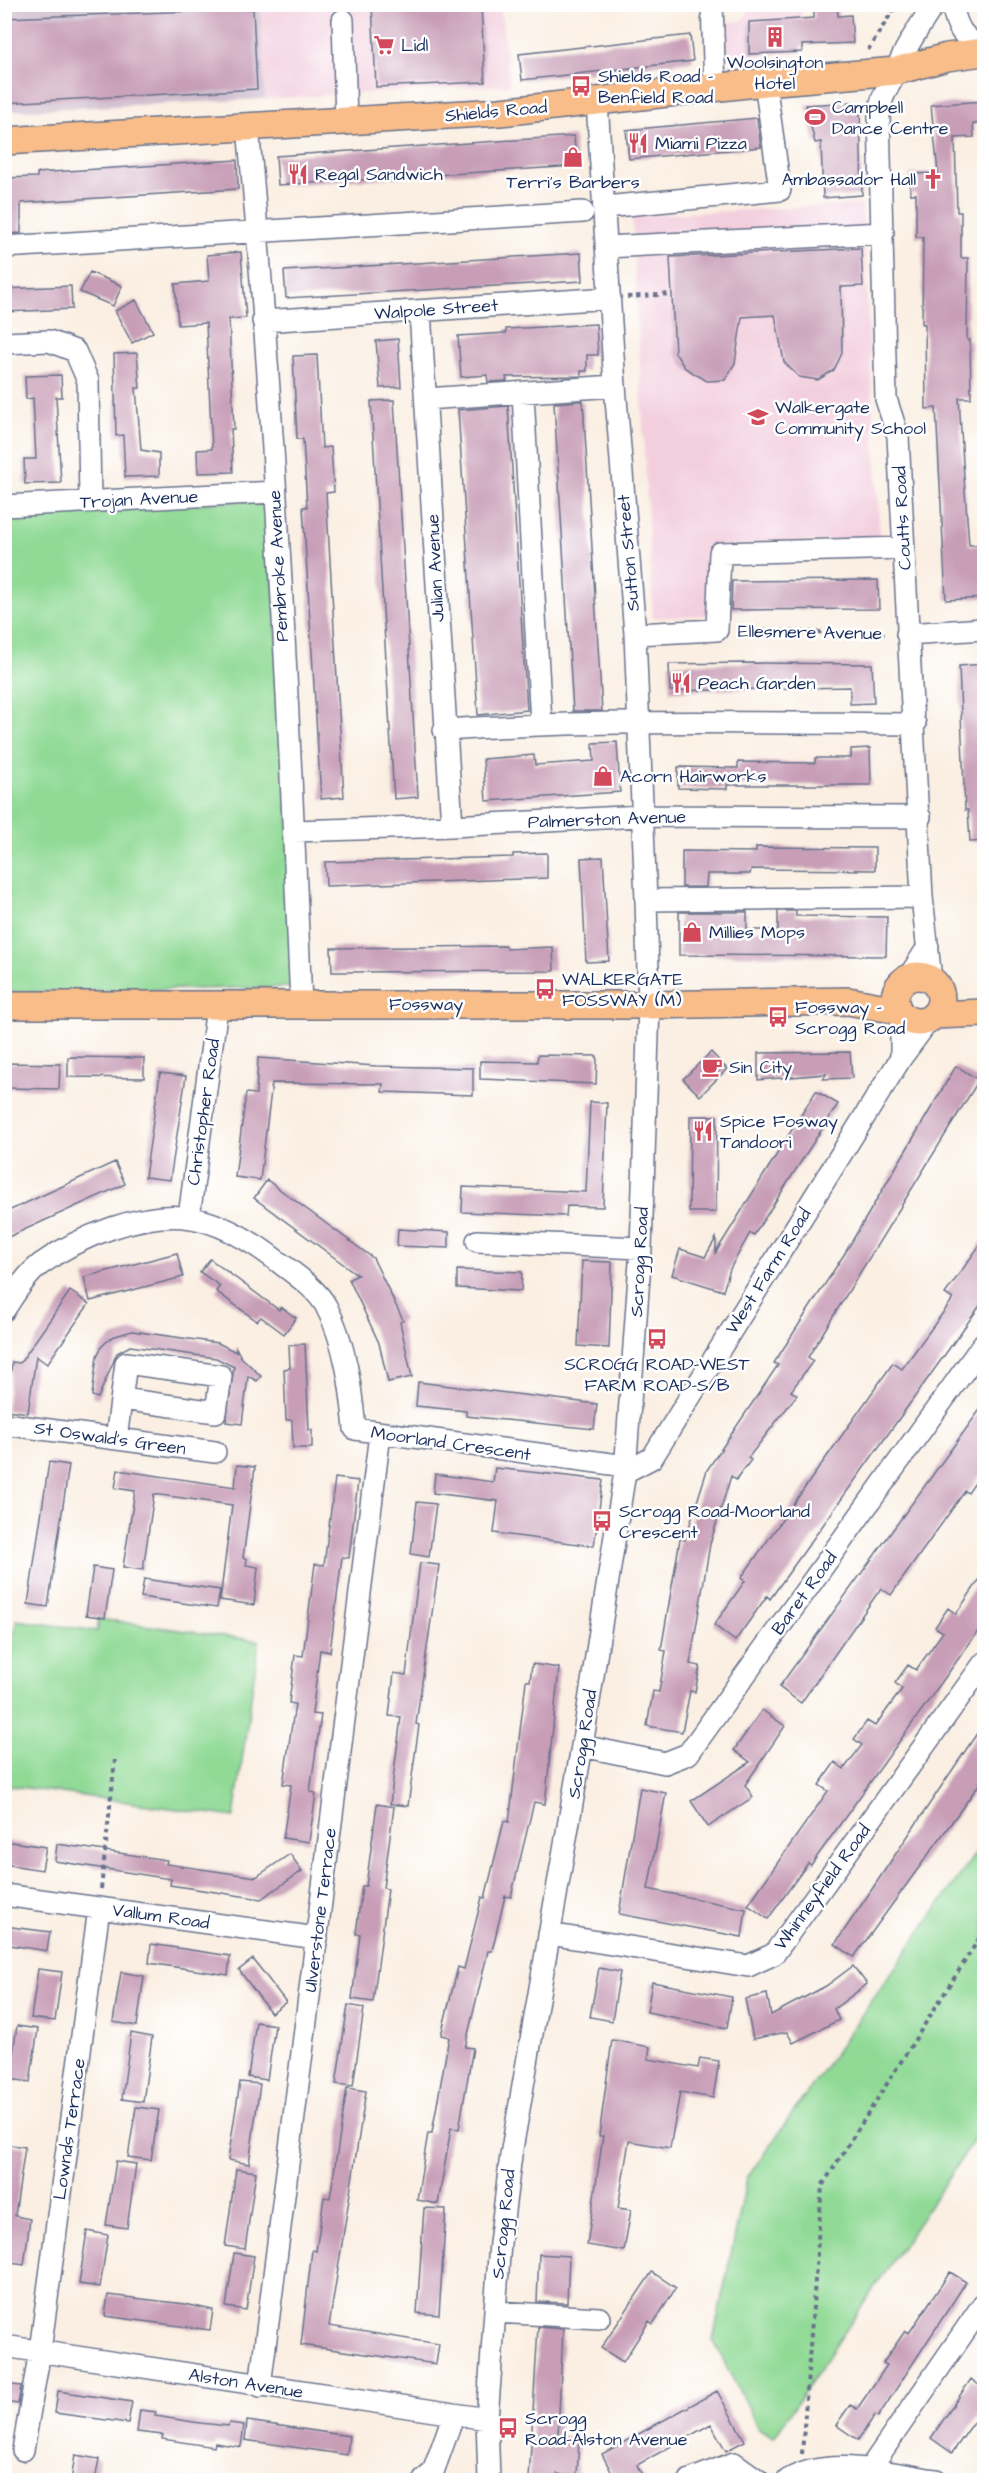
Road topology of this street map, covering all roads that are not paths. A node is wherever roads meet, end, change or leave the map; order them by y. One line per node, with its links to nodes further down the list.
1 (712, 4): 8 (street)
2 (934, 4): 6 (street, Coutts Road)
3 (952, 4): 5 (street)
4 (343, 20): 10 (street)
5 (984, 51): 6 (main road, Shields Road)
6 (897, 65): 7 (main road, Shields Road); 15 (street, Coutts Road)
7 (765, 82): 8 (main road, Shields Road); 13 (street)
8 (715, 88): 9 (main road, Shields Road)
9 (597, 102): 10 (main road, Shields Road); 13 (street, Sutton Street)
10 (346, 121): 11 (main road, Shields Road)
11 (248, 127): 12 (main road, Shields Road); 16 (street, Pembroke Avenue)
12 (4, 141)
13 (605, 207): 18 (street, Sutton Street)
14 (583, 212): 16 (street)
15 (883, 233): 18 (street); 29 (street, Coutts Road)
16 (258, 234): 17 (street); 21 (street, Pembroke Avenue)
17 (4, 247)
18 (606, 248): 19 (street, Sutton Street)
19 (610, 298): 20 (street, Walpole Street); 23 (street, Sutton Street)
20 (420, 310): 21 (street, Walpole Street); 25 (street, Julian Avenue)
21 (262, 321): 26 (street, Pembroke Avenue)
22 (4, 343): 27 (street)
23 (615, 387): 24 (street); 31 (street, Sutton Street)
24 (523, 394): 25 (street); 34 (street)
25 (426, 399): 36 (street, Julian Avenue)
26 (274, 492): 27 (street, Trojan Avenue); 40 (street, Pembroke Avenue)
27 (90, 502): 28 (street, Trojan Avenue)
28 (4, 506)
29 (904, 548): 31 (street, Ellesmere Avenue); 32 (street, Coutts Road)
30 (984, 629): 32 (street, Ellesmere Avenue)
31 (635, 634): 33 (street, Sutton Street)
32 (907, 634): 35 (street, Coutts Road)
33 (638, 721): 34 (street); 35 (street); 37 (street, Sutton Street)
34 (541, 723): 36 (street)
35 (915, 724): 38 (street, Coutts Road)
36 (444, 730): 39 (street, Julian Avenue)
37 (641, 816): 38 (street, Palmerston Avenue); 39 (street, Palmerston Avenue); 42 (street, Sutton Street)
38 (920, 817): 41 (street, Coutts Road)
39 (452, 826): 40 (street, Palmerston Avenue)
40 (294, 831): 45 (street, Pembroke Avenue)
41 (922, 897): 42 (street); 43 (street, Coutts Road)
42 (646, 900): 46 (street, Sutton Street)
43 (912, 992): 46 (main road, Fossway); 48 (main road, Fossway); 49 (main road); 50 (street)
44 (4, 1005): 47 (main road, Fossway)
45 (301, 1005): 46 (main road, Fossway); 47 (main road, Fossway)
46 (650, 1005): 53 (street, Scrogg Road)
47 (218, 1006): 51 (street, Christopher Road)
48 (979, 1012): 49 (main road, Fossway)
49 (932, 1017): 50 (street, West Farm Road)
50 (901, 1058): 61 (street, West Farm Road)
51 (189, 1217): 54 (street, Moorland Crescent); 58 (street, Moorland Crescent)
52 (477, 1241): 53 (street)
53 (641, 1248): 61 (street, Scrogg Road)
54 (4, 1310)
55 (984, 1343): 63 (street, Baret Road)
56 (122, 1399): 59 (street)
57 (4, 1424): 59 (street, St Oswald's Green)
58 (380, 1434): 61 (street, Moorland Crescent); 67 (street, Ulverstone Terrace)
59 (116, 1439): 60 (street, St Oswald's Green)
60 (215, 1452)
61 (625, 1469): 63 (street, Scrogg Road)
62 (984, 1663): 66 (street, Whinneyfield Road)
63 (582, 1746): 66 (street, Scrogg Road)
64 (4, 1894): 65 (street, Vallum Road)
65 (99, 1908): 67 (street, Vallum Road); 72 (street, Lownds Terrace)
66 (549, 1934): 69 (street, Scrogg Road)
67 (317, 1938): 73 (street, Ulverstone Terrace)
68 (984, 2303): 77 (street)
69 (495, 2312): 70 (street); 75 (street, Scrogg Road)
70 (599, 2318)
71 (4, 2346): 72 (street, Alston Avenue)
72 (39, 2351): 73 (street, Alston Avenue); 76 (street, Lownds Terrace)
73 (260, 2386): 74 (street, Alston Avenue)
74 (454, 2414): 75 (street, Alston Avenue); 79 (street)
75 (488, 2419): 80 (street, Scrogg Road)
76 (23, 2450)
77 (869, 2470): 78 (street); 83 (street)
78 (794, 2477)
79 (424, 2481)
80 (489, 2481)
81 (690, 2481): 82 (street)
82 (758, 2481)
83 (936, 2481)

